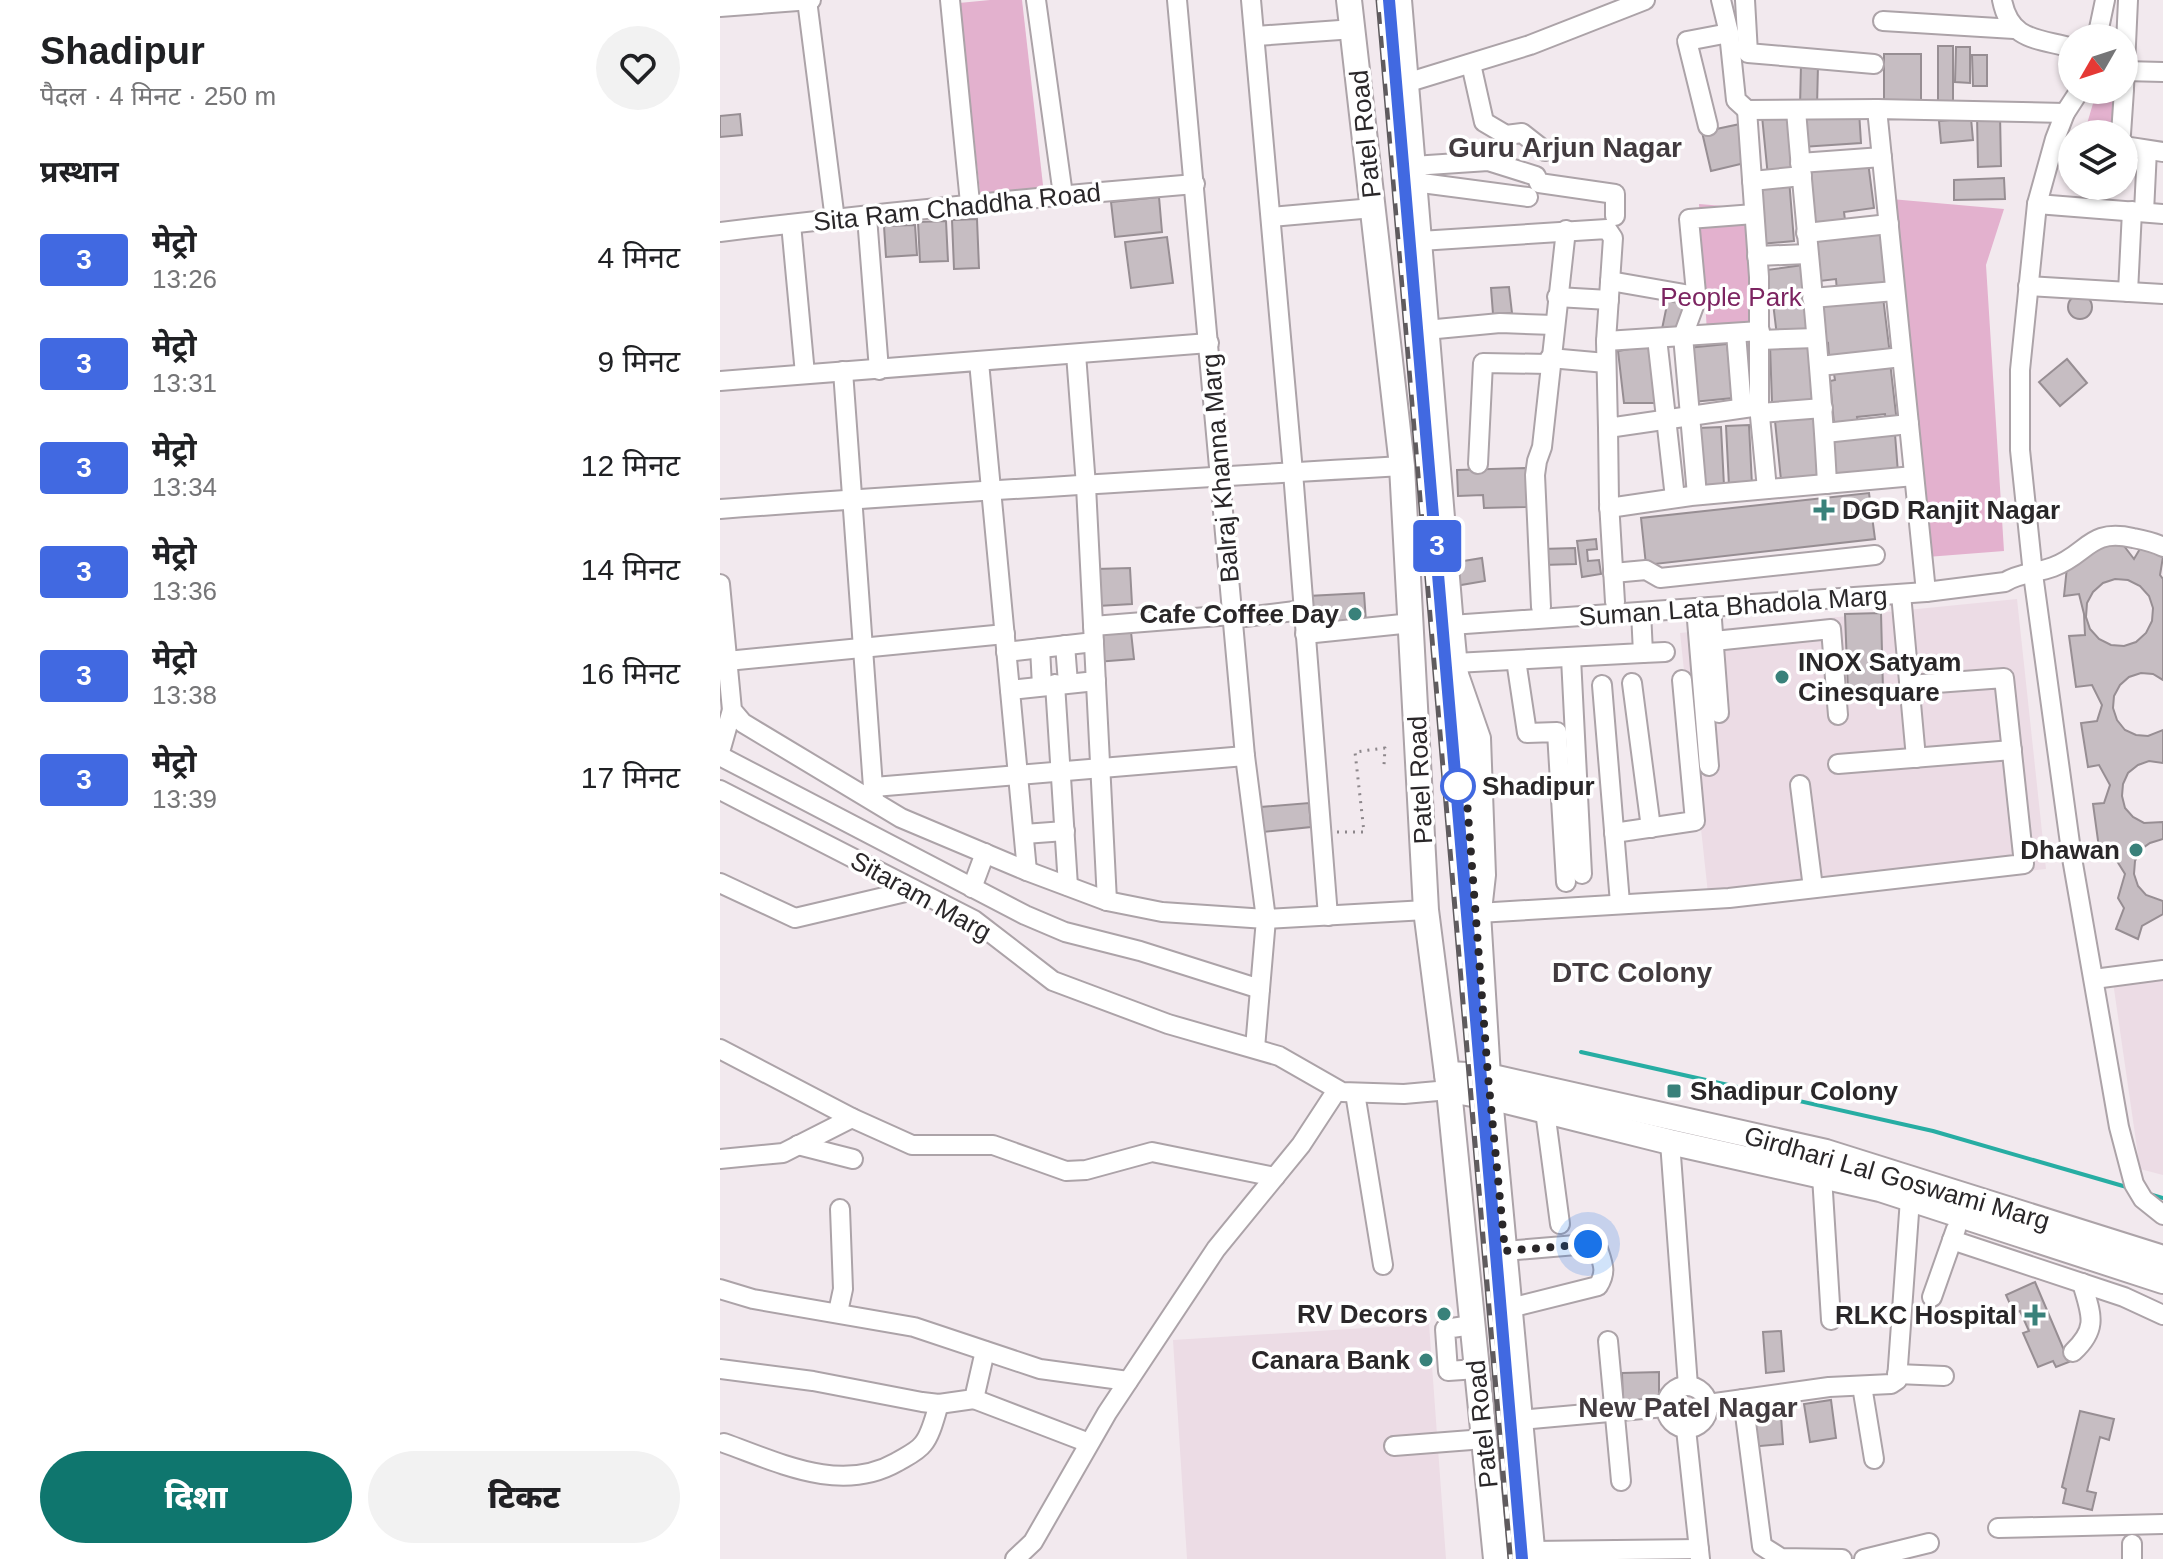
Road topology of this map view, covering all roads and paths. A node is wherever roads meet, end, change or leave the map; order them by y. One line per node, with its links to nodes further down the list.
1 (809, 0): 14 (street); 53 (street)
2 (950, 0): 45 (street)
3 (1036, 0): 43 (street)
4 (1177, 0): 42 (street, Balraj Khanna Marg)
5 (1251, 0): 21 (street)
6 (1349, 0): 18 (main road, Patel Road)
7 (1399, 0): 27 (main road, Patel Road)
8 (1645, 0): 23 (street)
9 (1721, 0): 20 (street)
10 (1745, 0): 24 (street)
11 (2002, 0): 19 (street)
12 (2105, 0): 16 (street)
13 (2128, 0): 17 (street)
14 (720, 7)
15 (1883, 21): 19 (street)
16 (2100, 24)
17 (2127, 24)
18 (1354, 29): 21 (street); 47 (main road, Patel Road)
19 (2014, 29): 22 (street)
20 (1729, 33): 30 (street); 33 (street)
21 (1256, 36): 52 (street)
22 (2058, 43)
23 (1471, 64): 27 (street); 35 (street)
24 (1874, 64)
25 (2163, 72): 26 (street)
26 (2138, 77)
27 (1406, 83): 40 (main road, Patel Road)
28 (2071, 104): 32 (street)
29 (1877, 109): 31 (street); 32 (street); 38 (street)
30 (1747, 110): 31 (street); 41 (street)
31 (1796, 110): 39 (street)
32 (2065, 113): 36 (street)
33 (1708, 126)
34 (2058, 150): 36 (street)
35 (1545, 151)
36 (2050, 151): 46 (street)
37 (2155, 151): 48 (street)
38 (1882, 157): 39 (street); 55 (street)
39 (1801, 170): 41 (street); 58 (street)
40 (1414, 174): 44 (street); 50 (street); 59 (main road, Patel Road)
41 (1752, 181): 49 (street)
42 (1195, 184): 43 (street, Sita Ram Chaddha Road); 79 (street, Balraj Khanna Marg)
43 (1063, 195): 45 (street, Sita Ram Chaddha Road)
44 (1528, 197)
45 (970, 203): 51 (street, Sita Ram Chaddha Road)
46 (2037, 204): 48 (street); 63 (street)
47 (1373, 208): 52 (street); 98 (main road, Patel Road)
48 (2146, 212): 65 (street)
49 (1754, 214): 61 (street); 67 (street)
50 (1615, 216)
51 (867, 217): 53 (street, Sita Ram Chaddha Road); 86 (street)
52 (1271, 217): 99 (street)
53 (835, 220): 54 (street, Sita Ram Chaddha Road)
54 (791, 224): 57 (street, Sita Ram Chaddha Road); 88 (street)
55 (1889, 224): 58 (street); 64 (street)
56 (1566, 230): 59 (street); 62 (street); 68 (street)
57 (720, 232)
58 (1806, 233): 60 (street)
59 (1420, 241): 72 (main road, Patel Road)
60 (1808, 254): 61 (street); 69 (street)
61 (1757, 256): 74 (street)
62 (1610, 281): 67 (street); 70 (street)
63 (2028, 286): 65 (street); 114 (street)
64 (1895, 291): 69 (street); 81 (street)
65 (2128, 292): 66 (street)
66 (2163, 294)
67 (1696, 296): 75 (street)
68 (1557, 297): 70 (street); 71 (street)
69 (1812, 298): 77 (street)
70 (1609, 300): 78 (street)
71 (1554, 325): 72 (street); 82 (street)
72 (1426, 330): 125 (main road, Patel Road)
73 (1736, 333): 74 (street); 75 (street); 91 (street)
74 (1760, 335): 77 (street); 91 (street)
75 (1683, 336): 76 (street); 92 (street)
76 (1657, 338): 78 (street); 93 (street)
77 (1816, 338): 85 (street)
78 (1606, 341): 84 (street)
79 (1209, 343): 80 (street); 101 (street, Balraj Khanna Marg)
80 (1076, 354): 83 (street); 103 (street)
81 (1902, 357): 85 (street); 94 (street)
82 (1550, 361): 84 (street); 97 (street); 120 (street)
83 (979, 362): 86 (street); 104 (street)
84 (1606, 363): 95 (street)
85 (1820, 366): 90 (street)
86 (879, 370): 87 (street)
87 (843, 371): 88 (street); 108 (street)
88 (805, 374): 89 (street)
89 (720, 381)
90 (1823, 408): 91 (street); 96 (street)
91 (1753, 409): 92 (street); 105 (street)
92 (1690, 416): 93 (street); 106 (street)
93 (1666, 419): 95 (street); 107 (street)
94 (1909, 424): 96 (street); 100 (street)
95 (1608, 428): 109 (street)
96 (1825, 433): 102 (street)
97 (1478, 464)
98 (1402, 466): 99 (street); 126 (main road, Patel Road)
99 (1293, 472): 101 (street); 122 (street)
100 (1914, 476): 102 (street); 116 (street)
101 (1220, 477): 103 (street); 124 (street, Balraj Khanna Marg)
102 (1827, 484): 105 (street)
103 (1086, 486): 104 (street); 128 (street)
104 (990, 489): 108 (street); 131 (street)
105 (1767, 489): 106 (street)
106 (1697, 495): 107 (street)
107 (1675, 498): 109 (street)
108 (850, 499): 110 (street); 133 (street)
109 (1609, 508): 113 (street)
110 (720, 509)
111 (2163, 547): 114 (street)
112 (1875, 555): 113 (street)
113 (1613, 573): 119 (street)
114 (2023, 575): 116 (street, Suman Lata Bhadola Marg); 183 (street)
115 (720, 584): 140 (street)
116 (1925, 586): 117 (street, Suman Lata Bhadola Marg); 119 (street, Suman Lata Bhadola Marg)
117 (1901, 594): 118 (street, Suman Lata Bhadola Marg); 146 (street)
118 (1832, 599): 121 (street, Suman Lata Bhadola Marg); 127 (street)
119 (1615, 602): 120 (street, Suman Lata Bhadola Marg)
120 (1541, 607): 125 (street, Suman Lata Bhadola Marg)
121 (1703, 608): 123 (street, Suman Lata Bhadola Marg); 130 (street); 157 (street)
122 (1303, 610): 124 (street); 129 (street)
123 (1641, 612): 125 (street, Suman Lata Bhadola Marg); 136 (street)
124 (1239, 616): 128 (street); 153 (street, Balraj Khanna Marg)
125 (1450, 620): 139 (main road, Patel Road)
126 (1412, 623): 129 (street); 178 (main road, Patel Road)
127 (1831, 629): 130 (street); 150 (street)
128 (1093, 634): 132 (street); 142 (street)
129 (1305, 634): 166 (street)
130 (1714, 641): 149 (street)
131 (1005, 643): 133 (street); 134 (street); 147 (street)
132 (1065, 645): 134 (street); 144 (street)
133 (864, 648): 140 (street); 163 (street)
134 (1040, 648): 144 (street)
135 (1665, 652): 136 (street)
136 (1643, 653): 137 (street)
137 (1571, 658): 138 (street); 138 (street)
138 (1516, 660): 139 (street)
139 (1455, 663): 179 (main road, Patel Road)
140 (725, 669): 148 (street)
141 (1682, 680): 164 (street)
142 (1096, 681): 144 (street); 158 (street)
143 (1632, 683): 164 (street)
144 (1055, 684): 147 (street); 159 (street)
145 (1602, 685): 167 (street)
146 (1909, 685): 151 (street); 154 (street)
147 (1010, 690): 160 (street)
148 (732, 710): 152 (street); 163 (street)
149 (1719, 713)
150 (1838, 715)
151 (2012, 750): 154 (street); 174 (street)
152 (720, 754): 173 (street)
153 (1245, 756): 158 (street); 181 (street, Balraj Khanna Marg)
154 (1916, 758): 155 (street)
155 (1838, 764)
156 (1384, 765): 166 (path)
157 (1709, 766)
158 (1100, 767): 159 (street); 176 (street)
159 (1061, 770): 160 (street); 165 (street)
160 (1018, 773): 163 (street); 168 (street)
161 (1800, 785): 174 (street)
162 (720, 790): 175 (street, Sitaram Marg)
163 (874, 794): 169 (street)
164 (1651, 828): 167 (street)
165 (1065, 831): 168 (street); 172 (street)
166 (1321, 833): 180 (street)
167 (1614, 833): 177 (street)
168 (1024, 834): 170 (street)
169 (985, 853): 170 (street); 173 (street)
170 (1027, 871): 172 (street)
171 (720, 883): 175 (street)
172 (1068, 886): 176 (street)
173 (972, 888): 184 (street)
174 (1813, 888): 177 (street)
175 (914, 890): 185 (street, Sitaram Marg)
176 (1107, 901): 181 (street)
177 (1620, 903): 179 (street)
178 (1426, 910): 180 (street); 187 (main road, Patel Road)
179 (1478, 913): 188 (main road, Patel Road)
180 (1328, 916): 181 (street)
181 (1266, 919): 184 (street, Balraj Khanna Marg)
182 (2163, 970): 183 (street)
183 (2094, 979): 201 (street)
184 (1260, 989): 185 (street, Balraj Khanna Marg)
185 (1255, 1048): 189 (street, Sitaram Marg)
186 (720, 1049): 191 (street)
187 (1448, 1082): 188 (main road); 189 (street); 232 (main road, Patel Road)
188 (1489, 1086): 190 (main road, Girdhari Lal Goswami Marg); 204 (main road, Patel Road); 205 (main road, Girdhari Lal Goswami Marg)
189 (1346, 1091): 197 (street); 206 (street)
190 (1545, 1111): 192 (main road, Girdhari Lal Goswami Marg); 202 (street)
191 (852, 1118): 193 (street); 197 (street)
192 (1670, 1142): 196 (main road, Girdhari Lal Goswami Marg); 222 (street)
193 (798, 1145): 194 (street); 195 (street)
194 (720, 1159)
195 (853, 1159)
196 (1822, 1176): 198 (main road, Girdhari Lal Goswami Marg); 214 (street)
197 (1275, 1177): 221 (street)
198 (1910, 1199): 200 (main road, Girdhari Lal Goswami Marg); 219 (street)
199 (840, 1209): 212 (street)
200 (1961, 1215): 203 (street); 207 (main road, Girdhari Lal Goswami Marg)
201 (2163, 1215)
202 (1560, 1224)
203 (1952, 1240): 208 (street); 210 (street)
204 (1505, 1251): 211 (main road, Patel Road); 211 (street)
205 (2163, 1258)
206 (1383, 1265)
207 (2163, 1281)
208 (2082, 1283): 213 (street); 217 (street)
209 (720, 1289): 212 (street)
210 (1932, 1297)
211 (1510, 1308): 230 (main road, Patel Road)
212 (838, 1312): 216 (street)
213 (2163, 1315)
214 (1831, 1320)
215 (1608, 1341): 229 (street)
216 (985, 1351): 221 (street); 224 (street)
217 (2073, 1352)
218 (720, 1369): 226 (street)
219 (1897, 1374): 220 (street); 223 (street)
220 (1944, 1376)
221 (1128, 1381): 234 (street)
222 (1688, 1386): 227 (street); 228 (street)
223 (1862, 1386): 225 (street); 236 (street)
224 (974, 1399): 226 (street); 234 (street)
225 (1743, 1399): 227 (street); 246 (street)
226 (939, 1404): 233 (street)
227 (1708, 1404): 231 (street)
228 (1665, 1407): 229 (street); 231 (street)
229 (1614, 1411): 230 (street); 237 (street)
230 (1520, 1420): 243 (main road, Patel Road)
231 (1686, 1429): 242 (street)
232 (1484, 1439): 235 (street); 245 (main road, Patel Road)
233 (724, 1443)
234 (1089, 1443): 244 (street)
235 (1394, 1446)
236 (1874, 1459)
237 (1621, 1481)
238 (2163, 1524): 239 (street)
239 (1998, 1528)
240 (1929, 1543): 247 (street)
241 (1669, 1554): 242 (street); 243 (street)
242 (1700, 1554)
243 (1533, 1555)
244 (1015, 1559)
245 (1496, 1559)
246 (1842, 1559)
247 (1864, 1559)

